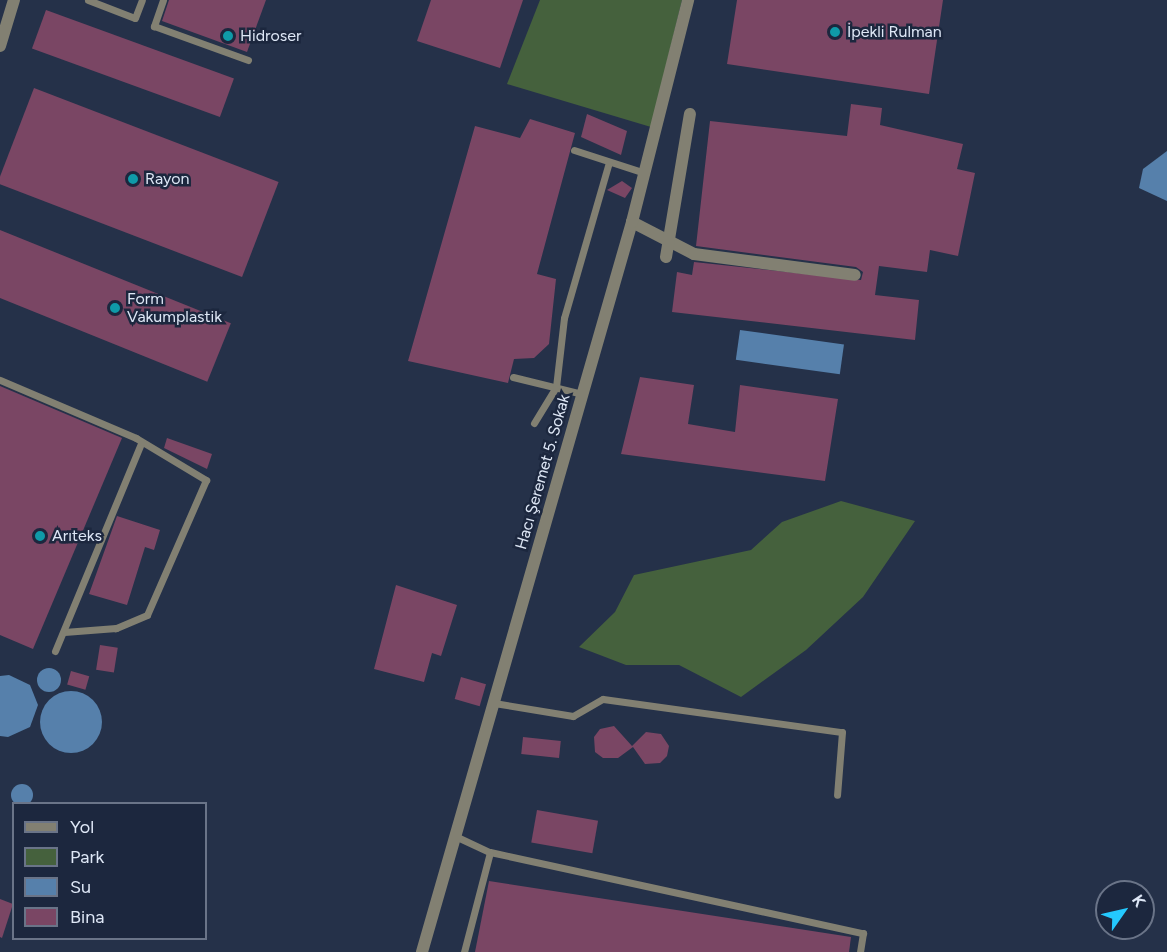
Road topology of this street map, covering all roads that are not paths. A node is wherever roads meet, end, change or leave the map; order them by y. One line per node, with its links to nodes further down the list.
1 (14, 0): 6 (street)
2 (88, 0): 3 (lane)
3 (142, 0)
4 (163, 0): 7 (lane)
5 (688, 0): 11 (street, Hacı Şeremet 5. Sokak)
6 (0, 46)
7 (248, 60)
8 (690, 114): 13 (street)
9 (574, 150): 10 (lane)
10 (609, 162): 11 (lane); 18 (lane)
11 (645, 173): 12 (street, Hacı Şeremet 5. Sokak)
12 (632, 222): 13 (street); 19 (street, Hacı Şeremet 5. Sokak)
13 (669, 239): 14 (street); 15 (street)
14 (666, 257)
15 (855, 275)
16 (513, 377): 18 (lane)
17 (0, 380): 21 (lane)
18 (556, 387): 19 (lane); 20 (lane)
19 (583, 394): 24 (street, Hacı Şeremet 5. Sokak)
20 (534, 423)
21 (141, 443): 22 (lane); 22 (lane)
22 (64, 632): 23 (lane)
23 (55, 651)
24 (494, 703): 25 (lane); 26 (street, Hacı Şeremet 5. Sokak)
25 (837, 795)
26 (455, 836): 27 (lane); 28 (street, Hacı Şeremet 5. Sokak)
27 (490, 852): 29 (lane); 30 (lane)
28 (422, 952)
29 (464, 952)
30 (860, 952)

